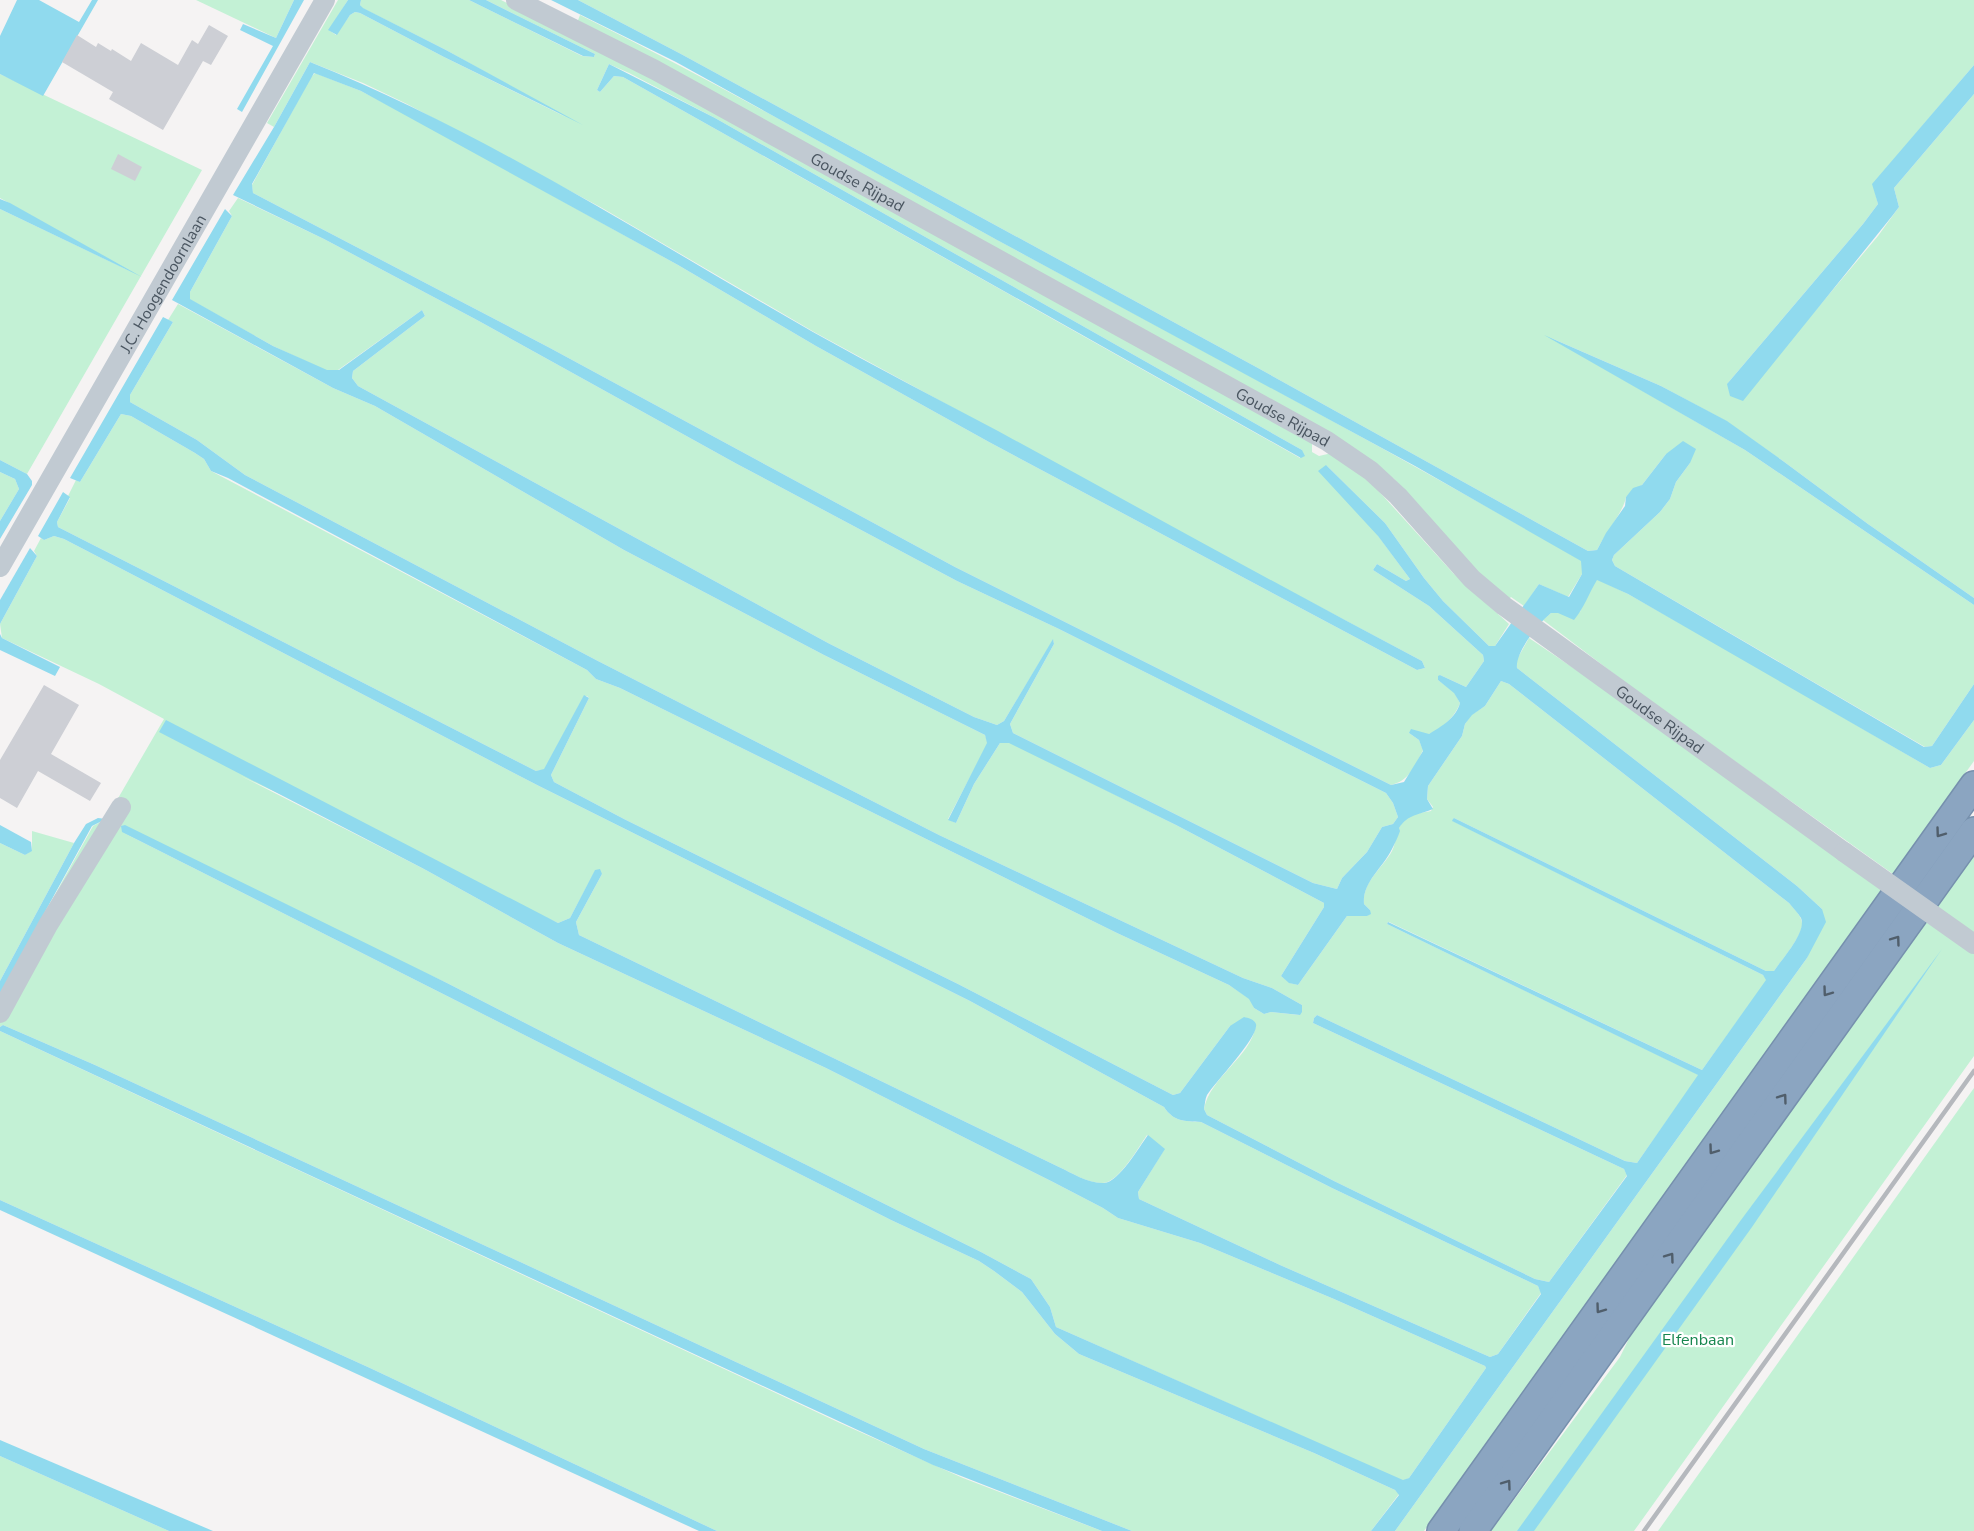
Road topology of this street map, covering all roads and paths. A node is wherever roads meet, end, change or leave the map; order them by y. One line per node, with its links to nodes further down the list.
1 (325, 0): 3 (street, J.C. Hoogendoornlaan)
2 (516, 0): 7 (street, Goudse Rijpad, bridge)
3 (0, 567)
4 (1974, 785): 9 (highway, one-way to 9)
5 (121, 807): 8 (street)
6 (1974, 831): 10 (highway, one-way to 6)
7 (1974, 944)
8 (0, 1013)
9 (1441, 1531)
10 (1473, 1531)

